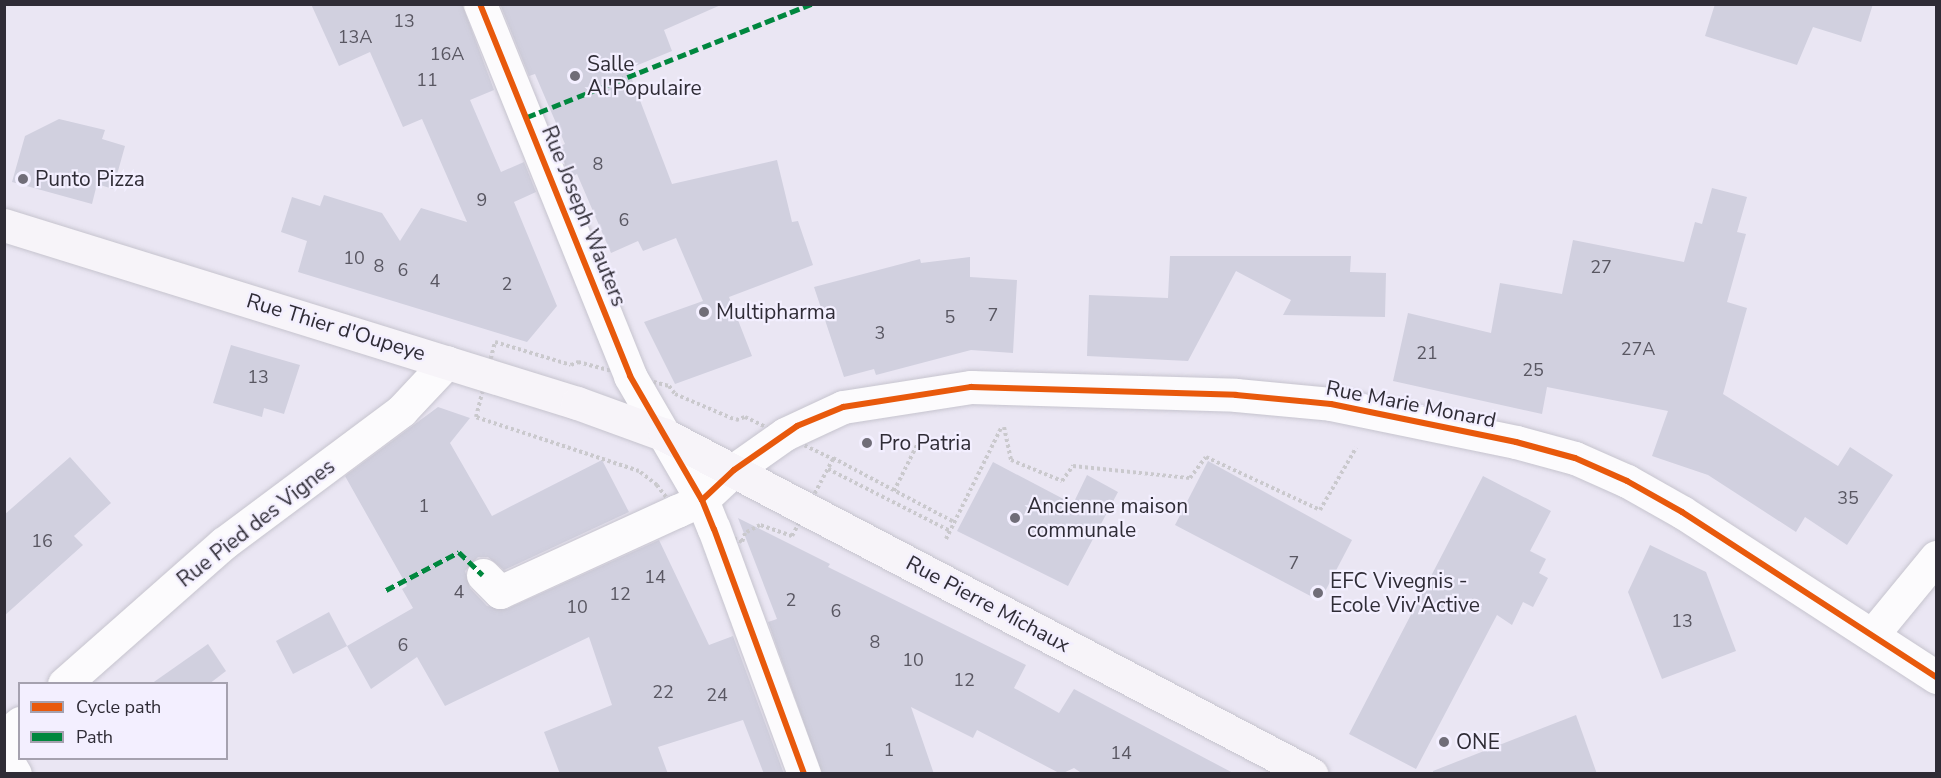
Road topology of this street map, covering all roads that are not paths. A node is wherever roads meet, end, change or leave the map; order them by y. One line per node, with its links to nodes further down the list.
1 (480, 4): 4 (street, Rue Joseph Wauters)
2 (4, 225): 3 (main road, Rue Thier d'Oupeye)
3 (447, 362): 4 (main road, Rue Thier d'Oupeye); 11 (street, Rue Pied des Vignes)
4 (665, 435): 5 (main road, Rue Pierre Michaux); 6 (street, Rue Joseph Wauters)
5 (734, 470): 6 (street, Rue Marie Monard); 9 (street, Rue Marie Monard); 17 (main road, Rue Pierre Michaux)
6 (702, 500): 8 (street, Rue Marie Monard); 16 (street, Rue Joseph Wauters)
7 (1936, 557): 9 (street)
8 (483, 575)
9 (1872, 636): 10 (street, Rue Marie Monard)
10 (1936, 677)
11 (66, 682)
12 (18, 725): 13 (street)
13 (4, 736)
14 (4, 755): 15 (street)
15 (15, 774)
16 (804, 774)
17 (1311, 774)

